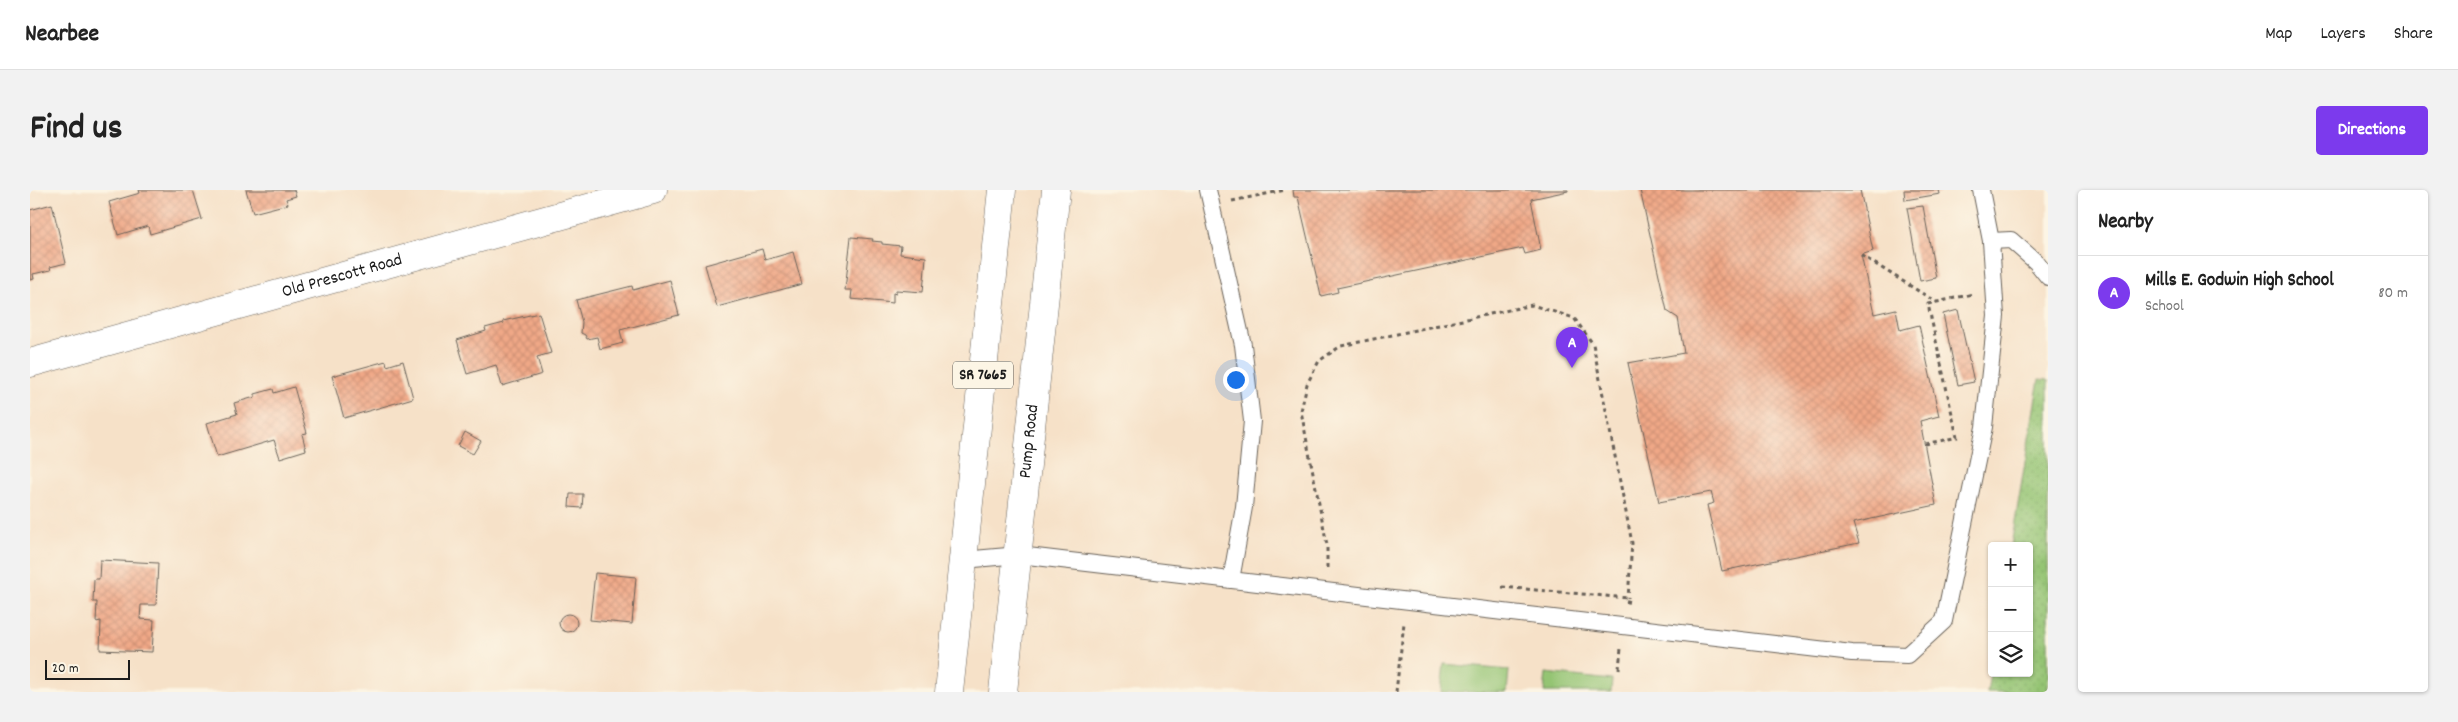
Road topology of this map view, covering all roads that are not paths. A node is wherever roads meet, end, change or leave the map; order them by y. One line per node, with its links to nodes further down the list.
1 (653, 190): 8 (main road, Old Prescott Road)
2 (1002, 190): 10 (main road, SR 7665)
3 (1056, 190): 9 (main road, Pump Road / SR 7665)
4 (1208, 190): 11 (lane)
5 (1981, 190): 6 (lane)
6 (1991, 241): 7 (lane); 11 (lane)
7 (2048, 277)
8 (30, 363)
9 (1019, 555): 10 (lane); 11 (lane); 13 (main road, Pump Road / SR 7665)
10 (963, 560): 12 (main road, SR 7665)
11 (1230, 580)
12 (949, 692)
13 (1003, 692)

